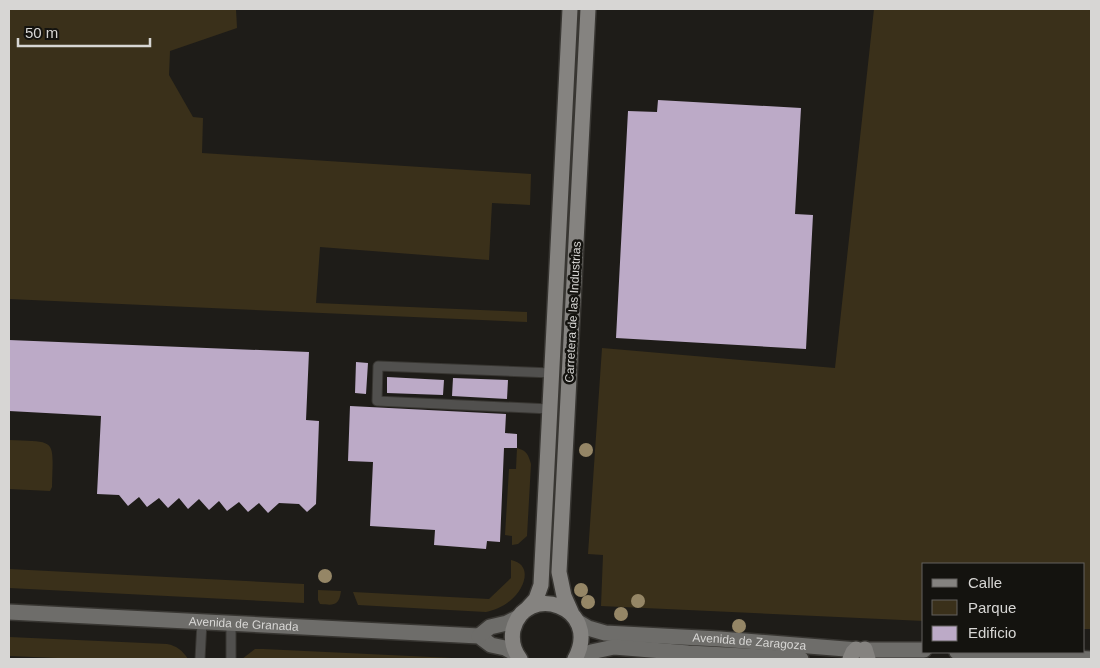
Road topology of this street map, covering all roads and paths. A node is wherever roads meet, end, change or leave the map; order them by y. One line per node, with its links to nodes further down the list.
1 (570, 9): 3 (main road, Carretera de las Industrias)
2 (588, 9): 7 (main road, Carretera de las Industrias)
3 (552, 373): 4 (main road, Carretera de las Industrias); 4 (lane)
4 (550, 408): 6 (main road, Carretera de las Industrias)
5 (9, 612): 8 (street, Avenida de Granada)
6 (523, 613): 7 (main road); 10 (street); 14 (main road, Carretera de las Industrias)
7 (575, 618): 13 (street, Avenida de Zaragoza); 17 (main road, Carretera de las Industrias)
8 (202, 622): 9 (street, Avenida de Granada); 15 (lane)
9 (231, 623): 10 (street, Avenida de Granada); 16 (lane)
10 (478, 636): 14 (street, Avenida de Granada)
11 (922, 650): 13 (street, Avenida de Zaragoza)
12 (976, 653): 19 (street)
13 (860, 654)
14 (518, 657)
15 (200, 659)
16 (231, 659)
17 (575, 659): 18 (street, Avenida de Zaragoza)
18 (801, 659)
19 (1091, 659)

